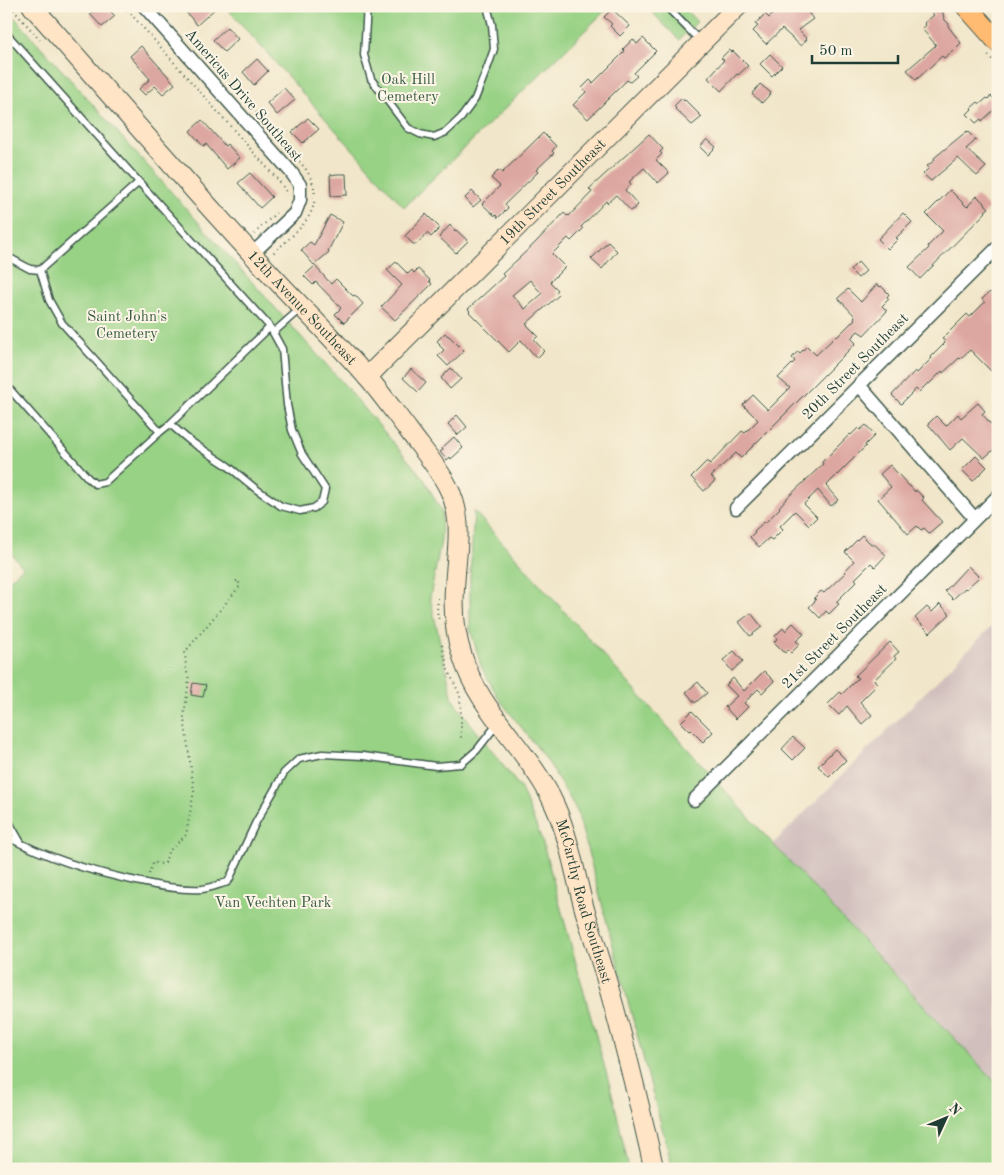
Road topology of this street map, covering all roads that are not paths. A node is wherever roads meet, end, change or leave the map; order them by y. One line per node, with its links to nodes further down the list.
1 (32, 6): 12 (main road, 12th Avenue Southeast)
2 (144, 6): 12 (street, Americus Drive Southeast)
3 (367, 6): 4 (lane)
4 (487, 6)
5 (666, 6): 9 (lane)
6 (738, 6): 9 (main road, 19th Street Southeast)
7 (966, 6): 10 (main road)
8 (6, 33): 11 (lane)
9 (702, 42): 18 (main road, 19th Street Southeast)
10 (998, 42)
11 (139, 182): 15 (lane); 17 (lane)
12 (251, 245): 16 (main road, 12th Avenue Southeast)
13 (998, 247): 20 (street, 20th Street Southeast)
14 (6, 256): 15 (lane)
15 (40, 270): 22 (lane)
16 (302, 307): 17 (lane); 18 (main road, 12th Avenue Southeast)
17 (272, 330): 21 (lane); 21 (lane)
18 (367, 377): 26 (main road, 12th Avenue Southeast)
19 (6, 386): 22 (lane)
20 (859, 386): 24 (street, 20th Street Southeast); 25 (street)
21 (170, 424): 22 (lane)
22 (160, 432)
23 (998, 496): 25 (street, 21st Street Southeast)
24 (736, 508)
25 (975, 519): 28 (street, 21st Street Southeast)
26 (462, 658): 27 (main road, McCarthy Road Southeast)
27 (498, 722): 31 (lane); 32 (main road, McCarthy Road Southeast)
28 (694, 800)
29 (6, 817): 31 (lane)
30 (6, 836): 31 (lane)
31 (22, 844)
32 (654, 1169)

